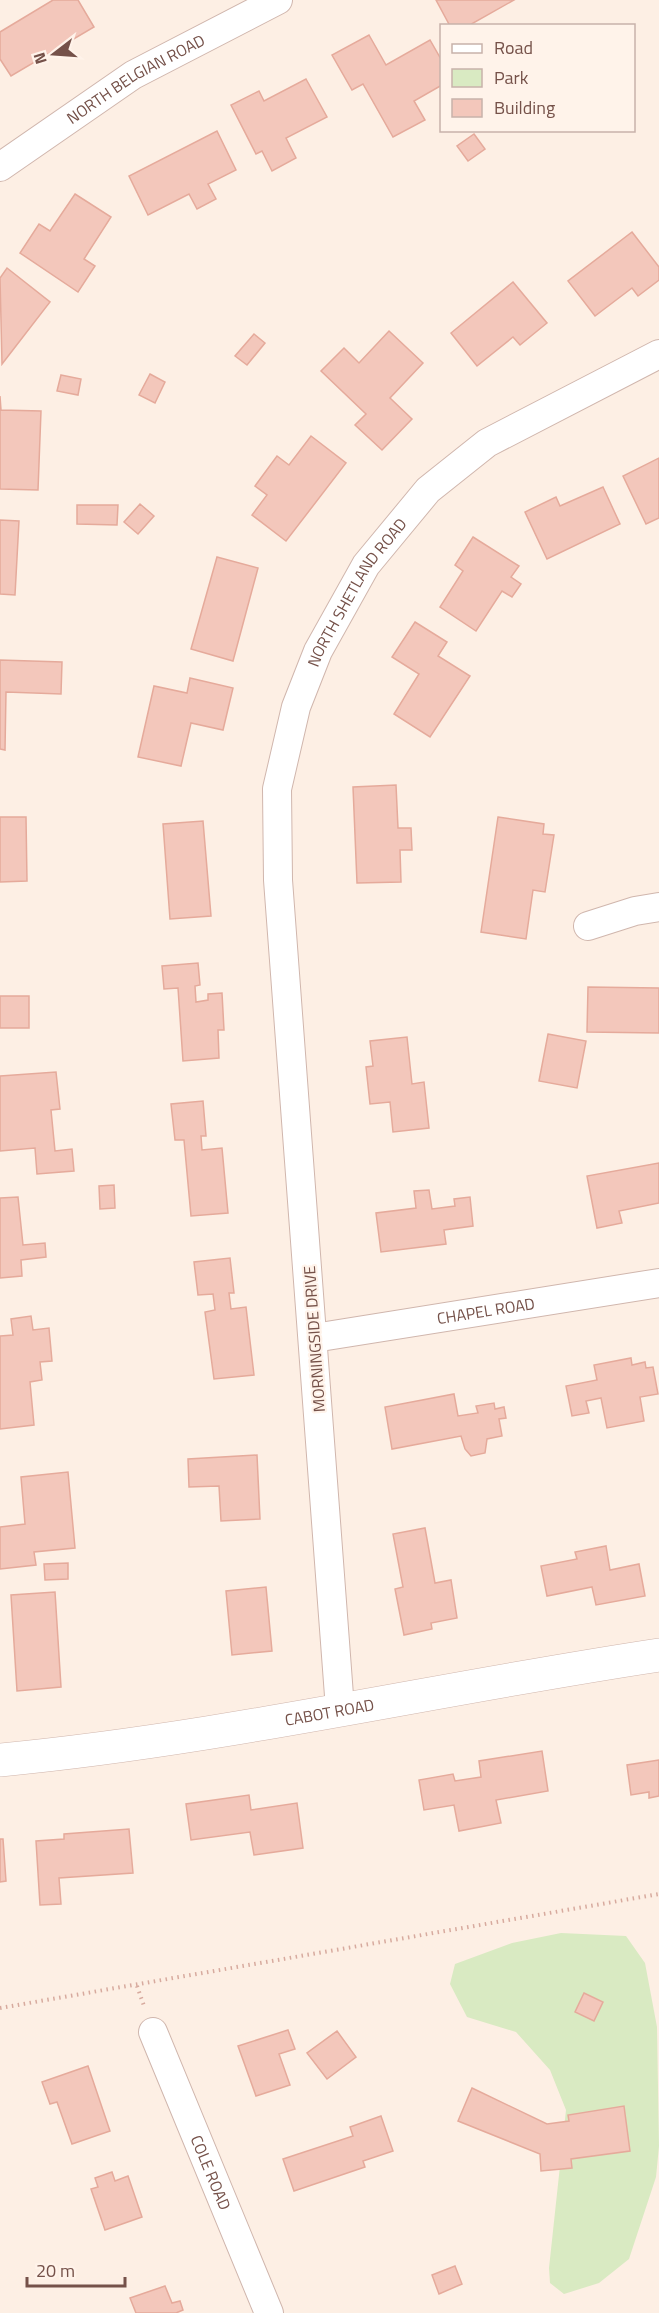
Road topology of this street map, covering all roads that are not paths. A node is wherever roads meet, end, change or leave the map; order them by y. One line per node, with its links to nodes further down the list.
1 (278, 0): 2 (street, NORTH BELGIAN ROAD)
2 (0, 167)
3 (659, 354): 6 (street, NORTH SHETLAND ROAD)
4 (659, 907): 5 (street)
5 (588, 926)
6 (286, 968): 8 (street, MORNINGSIDE DRIVE)
7 (659, 1283): 8 (street, CHAPEL ROAD)
8 (314, 1338): 10 (street, MORNINGSIDE DRIVE)
9 (659, 1655): 10 (street, CABOT ROAD)
10 (340, 1709): 11 (street, CABOT ROAD)
11 (0, 1760)
12 (153, 2032): 13 (street, COLE ROAD)
13 (269, 2313)

